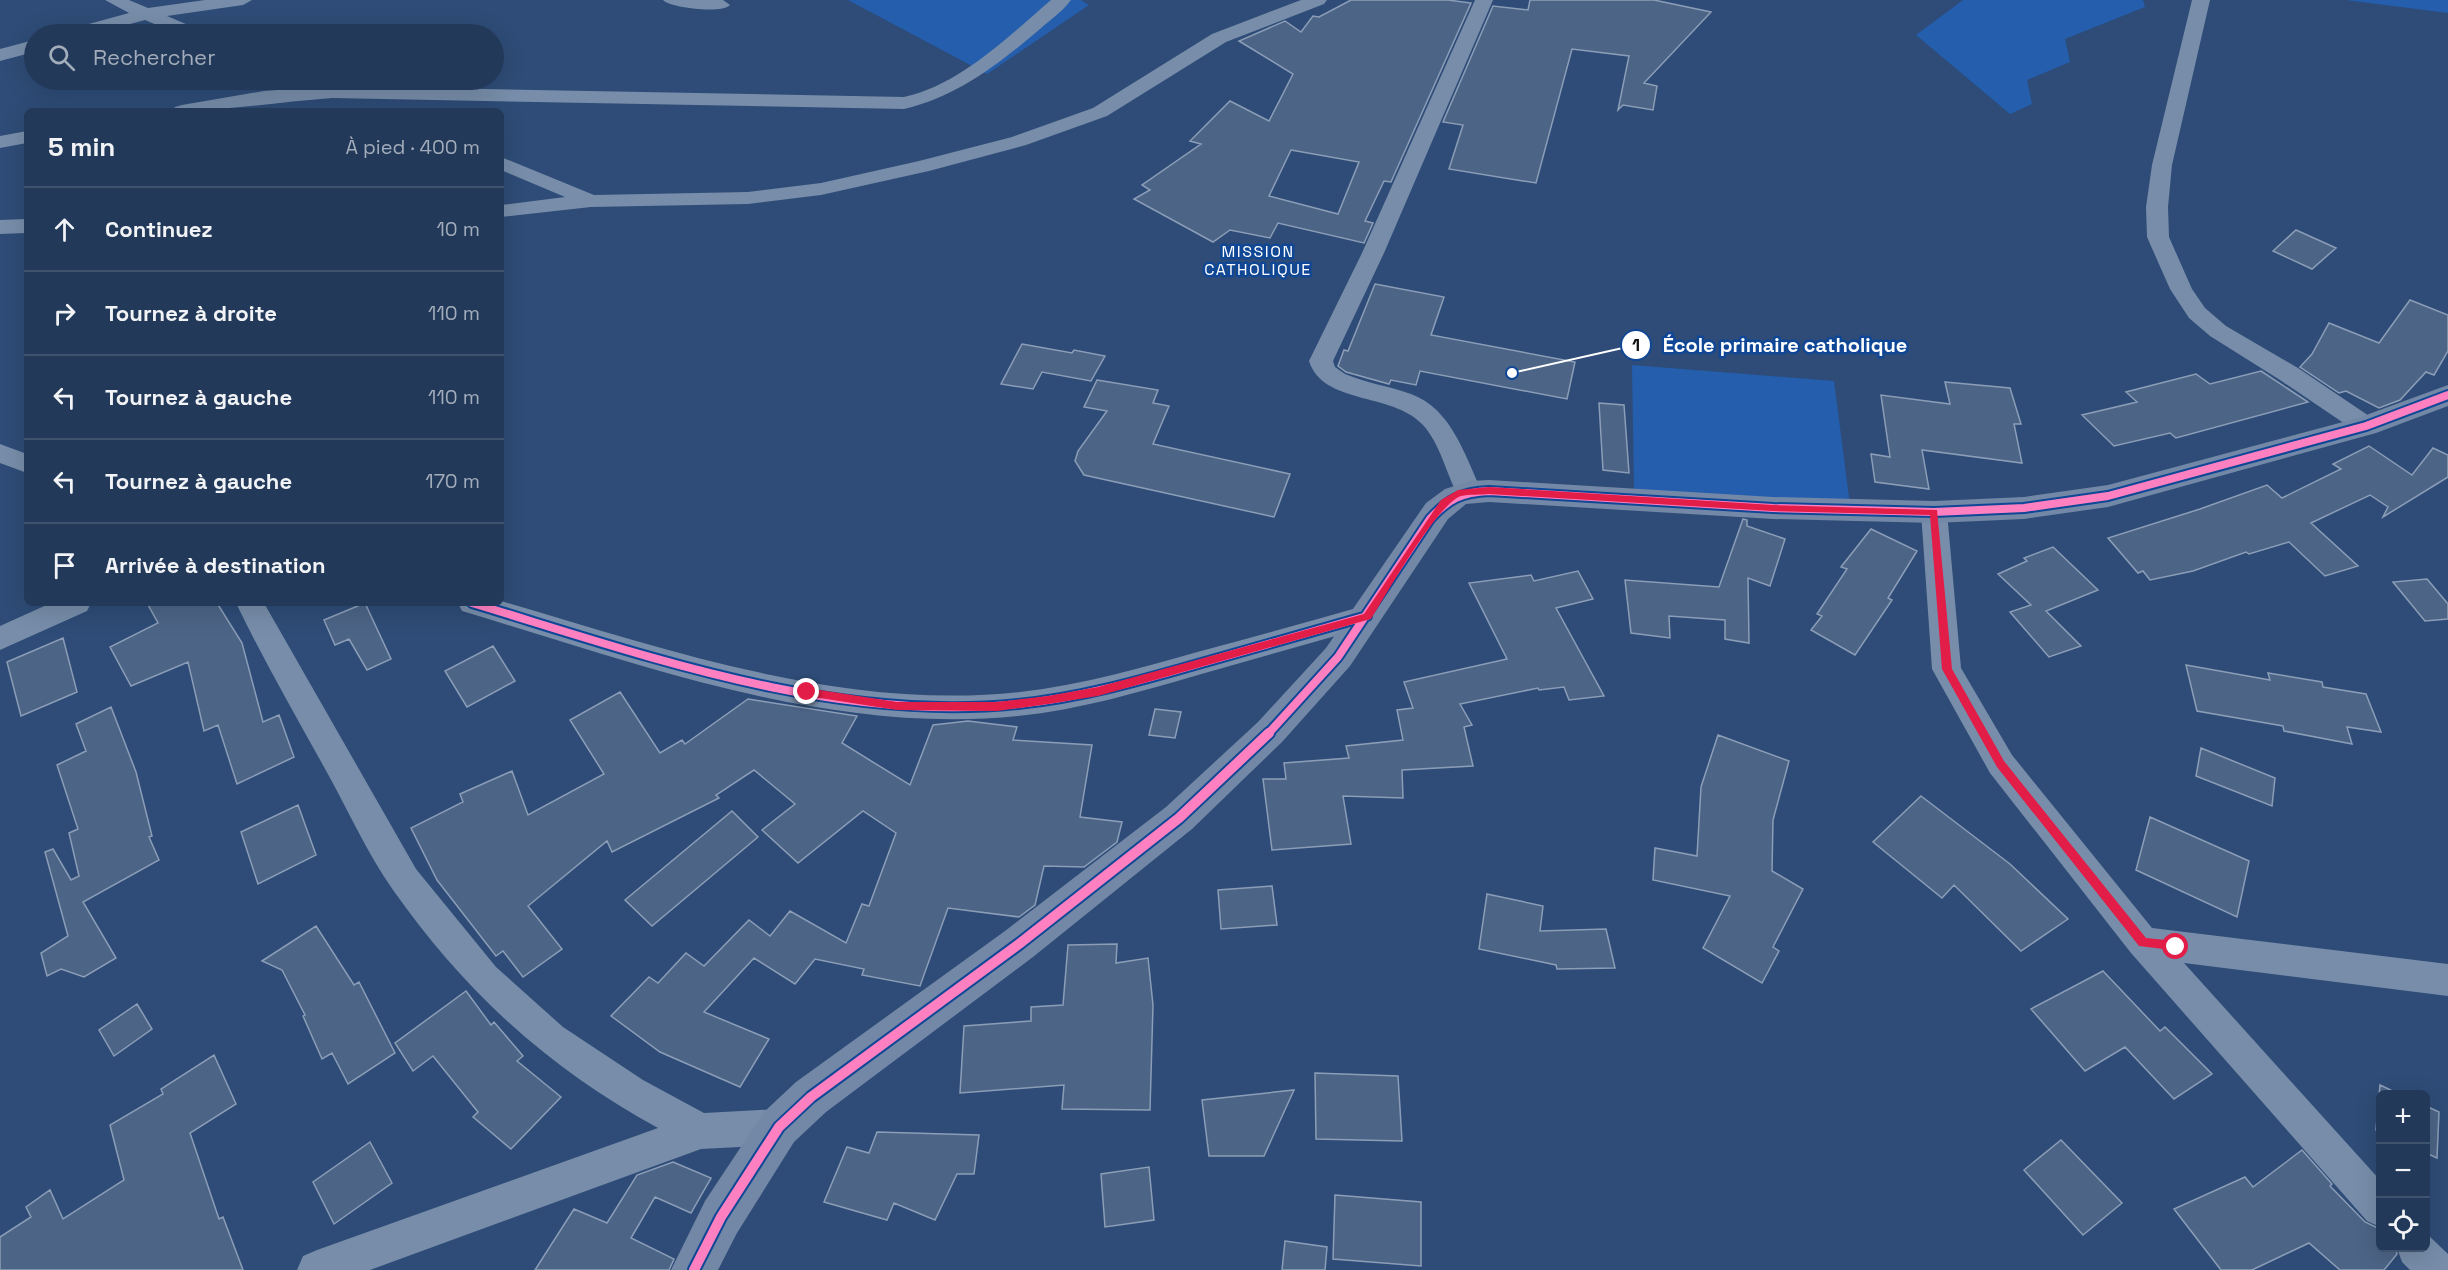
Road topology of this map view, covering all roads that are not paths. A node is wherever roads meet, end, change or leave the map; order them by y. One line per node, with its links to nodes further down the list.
1 (114, 0): 9 (street)
2 (243, 0): 9 (street)
3 (672, 0): 8 (street)
4 (1062, 0): 15 (street)
5 (1318, 0): 21 (street)
6 (1484, 0): 29 (street)
7 (2201, 0): 26 (street)
8 (721, 5)
9 (144, 15): 10 (street); 11 (street)
10 (111, 24)
11 (167, 24)
12 (24, 48): 13 (street)
13 (0, 55)
14 (327, 90): 15 (street)
15 (332, 92): 16 (street); 17 (street)
16 (200, 108)
17 (371, 108)
18 (24, 138): 19 (street)
19 (0, 142)
20 (504, 164): 21 (street)
21 (591, 201): 22 (street)
22 (504, 211)
23 (24, 226): 24 (street)
24 (0, 227)
25 (2448, 395): 26 (street)
26 (2367, 426): 30 (street)
27 (0, 453): 28 (street)
28 (24, 463)
29 (1469, 492): 30 (street); 34 (street)
30 (1934, 512): 36 (street)
31 (70, 606): 35 (street)
32 (251, 606): 39 (street)
33 (482, 606): 34 (street)
34 (1367, 616): 38 (street)
35 (0, 639)
36 (2143, 942): 37 (street); 40 (street)
37 (2448, 980)
38 (779, 1127): 39 (street); 43 (street)
39 (701, 1131): 42 (street)
40 (2376, 1204)
41 (2420, 1252): 44 (street)
42 (317, 1270)
43 (694, 1270)
44 (2436, 1270)

